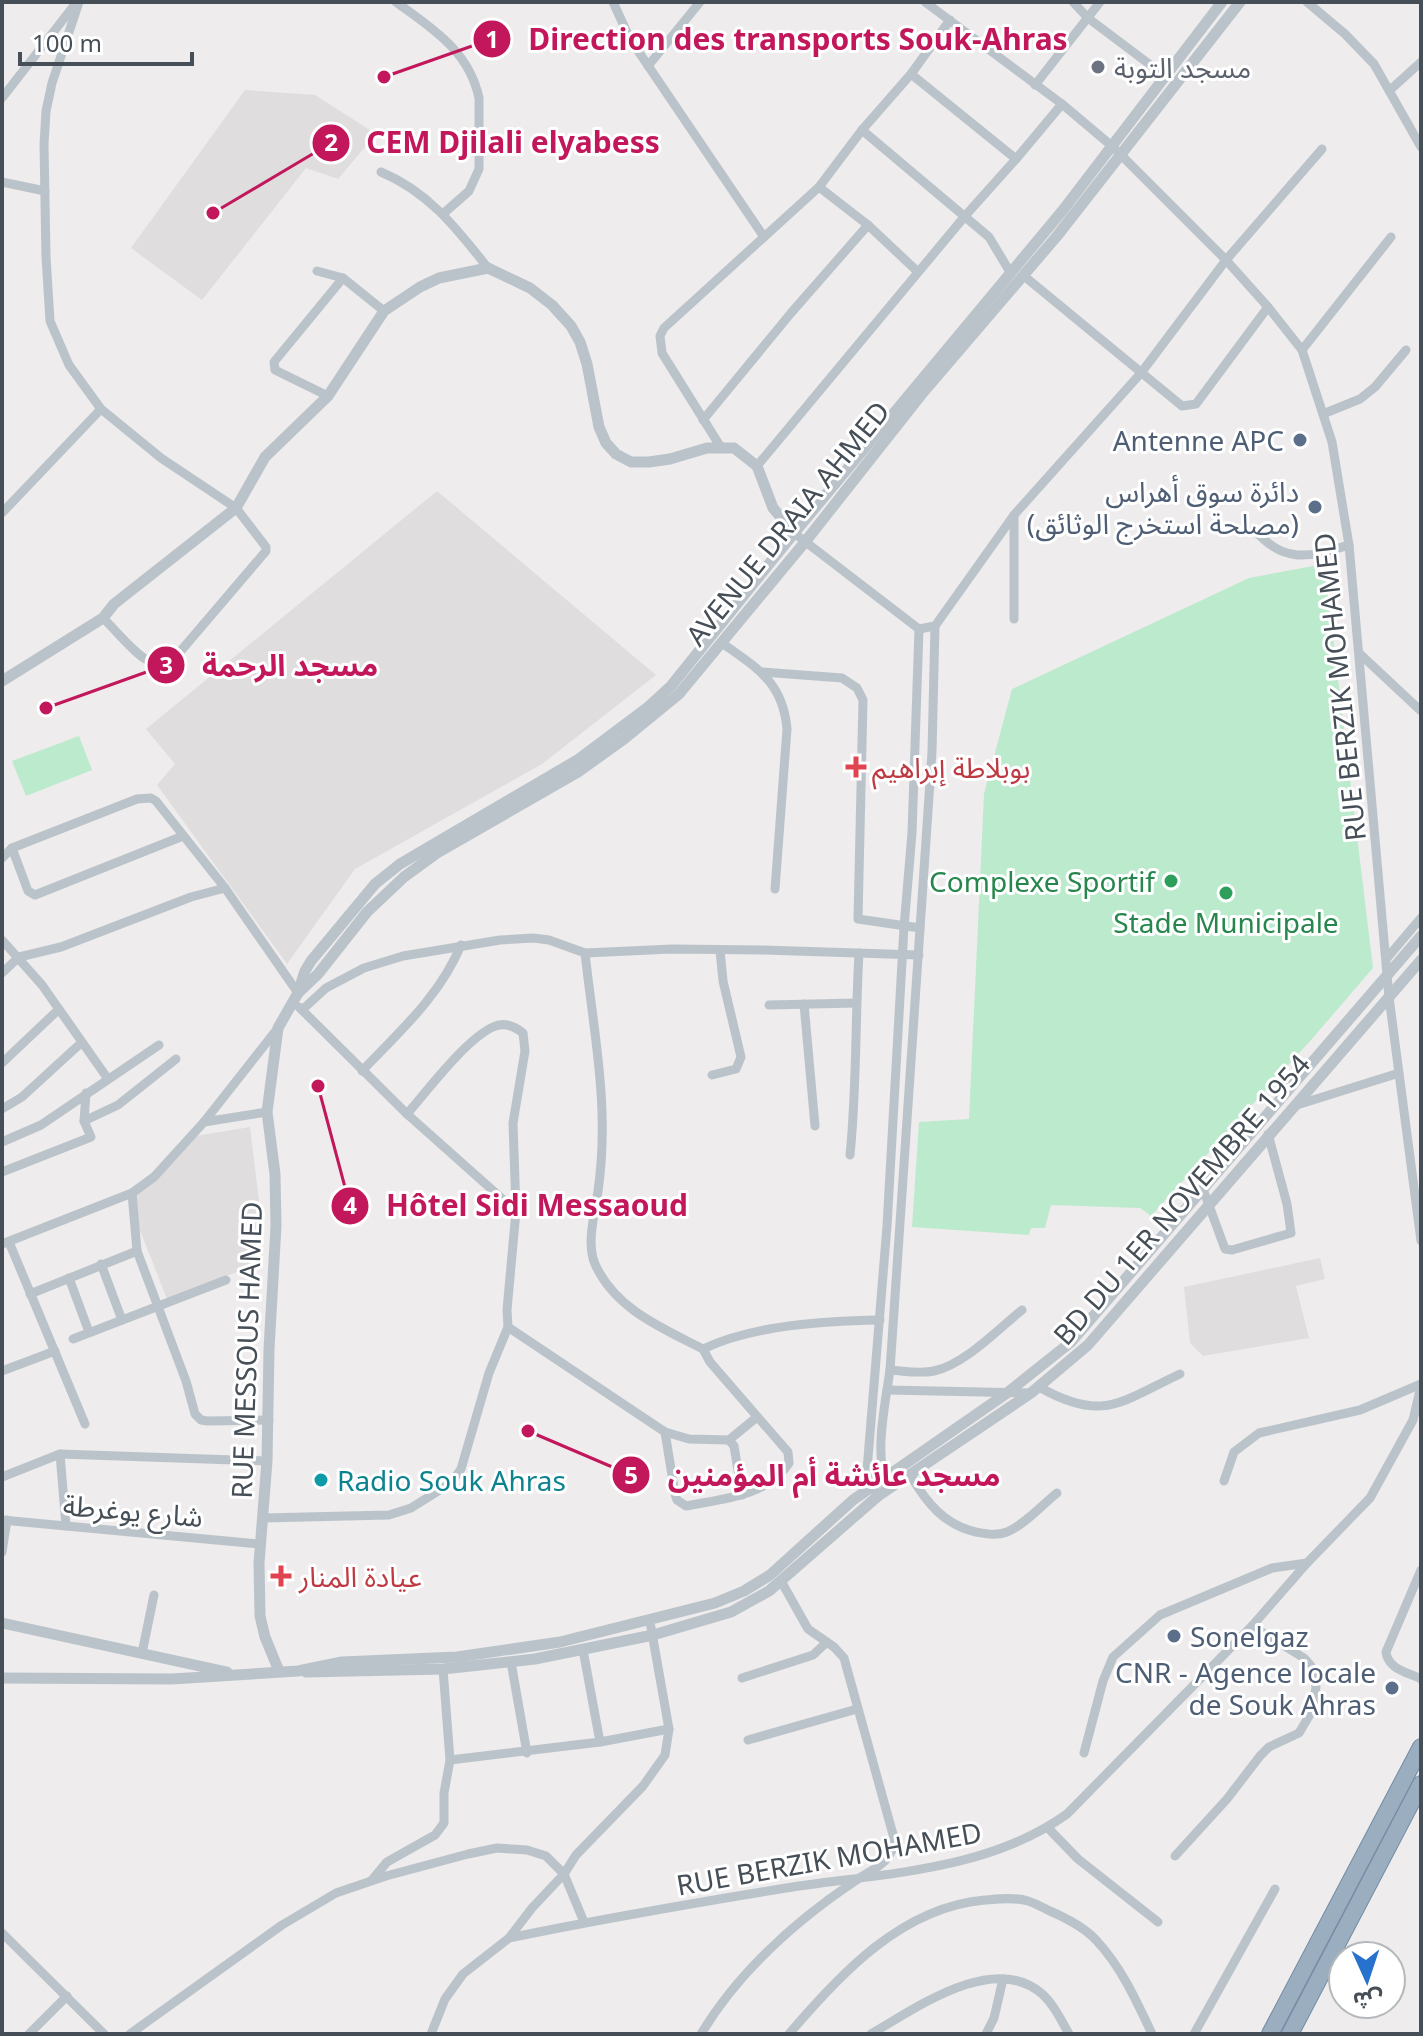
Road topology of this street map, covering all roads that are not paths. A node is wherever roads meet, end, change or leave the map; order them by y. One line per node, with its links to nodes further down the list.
1 (78, 2): 19 (street); 29 (street)
2 (396, 2): 30 (street)
3 (613, 2): 14 (street)
4 (700, 2): 14 (street)
5 (925, 2): 12 (street, RUE BERZIK MOHAMED)
6 (1073, 2): 11 (street)
7 (1100, 2): 11 (street)
8 (1222, 2): 16 (street, AVENUE DRAIA AHMED)
9 (1240, 2): 24 (street, AVENUE DRAIA AHMED)
10 (1307, 2): 18 (street)
11 (1088, 18): 16 (street); 17 (street)
12 (950, 20): 15 (street); 17 (street, RUE BERZIK MOHAMED)
13 (1421, 62): 18 (street)
14 (648, 66): 33 (street)
15 (911, 74): 21 (street); 25 (street)
16 (1165, 76): 24 (street, AVENUE DRAIA AHMED)
17 (1035, 85): 20 (street, RUE BERZIK MOHAMED)
18 (1390, 90): 22 (street)
19 (2, 98)
20 (1062, 104): 24 (street, RUE BERZIK MOHAMED); 25 (street)
21 (862, 130): 28 (street); 31 (street)
22 (1421, 147)
23 (1322, 149): 35 (street)
24 (1117, 151): 35 (street, RUE BERZIK MOHAMED); 39 (street, AVENUE DRAIA AHMED); 40 (street, AVENUE DRAIA AHMED)
25 (1016, 159): 31 (street)
26 (381, 172): 30 (street)
27 (2, 182): 29 (street)
28 (819, 187): 32 (street); 33 (street)
29 (45, 191): 48 (street)
30 (444, 213): 36 (street)
31 (965, 216): 38 (street); 39 (street)
32 (868, 225): 38 (street); 50 (street)
33 (764, 237): 50 (street)
34 (1391, 237): 44 (street)
35 (1226, 260): 42 (street, RUE BERZIK MOHAMED); 46 (street)
36 (488, 268): 43 (street); 51 (street)
37 (317, 271): 41 (street)
38 (918, 272): 52 (street)
39 (1010, 272): 57 (street, AVENUE DRAIA AHMED)
40 (1024, 276): 46 (street); 58 (street, AVENUE DRAIA AHMED)
41 (343, 278): 43 (street); 47 (street)
42 (1268, 307): 44 (street, RUE BERZIK MOHAMED); 46 (street)
43 (384, 311): 47 (street)
44 (1302, 350): 49 (street, RUE BERZIK MOHAMED)
45 (1406, 350): 49 (street)
46 (1141, 373): 55 (street)
47 (328, 396): 53 (street)
48 (101, 409): 53 (street); 54 (street)
49 (1323, 414): 59 (street, RUE BERZIK MOHAMED)
50 (703, 420): 51 (street)
51 (720, 446): 52 (street)
52 (757, 466): 57 (street)
53 (236, 508): 60 (street); 60 (street)
54 (2, 513)
55 (1014, 515): 61 (street); 62 (street)
56 (1254, 529): 59 (street)
57 (794, 533): 58 (street); 69 (street, AVENUE DRAIA AHMED)
58 (805, 542): 63 (street); 64 (street, AVENUE DRAIA AHMED)
59 (1349, 545): 65 (street, RUE BERZIK MOHAMED)
60 (103, 618): 67 (street)
61 (1014, 619)
62 (935, 626): 63 (street); 76 (street)
63 (919, 629): 75 (street)
64 (722, 643): 66 (street); 69 (street, AVENUE DRAIA AHMED)
65 (1360, 654): 68 (street); 86 (street, RUE BERZIK MOHAMED)
66 (762, 672): 73 (street); 75 (street)
67 (2, 681)
68 (1421, 711)
69 (491, 816): 91 (street, AVENUE DRAIA AHMED)
70 (183, 836): 71 (street); 71 (street); 72 (street)
71 (5, 852)
72 (225, 888): 85 (street); 91 (street)
73 (775, 889)
74 (1421, 918): 86 (street)
75 (904, 927): 76 (street); 83 (street)
76 (920, 928): 84 (street)
77 (1421, 936): 89 (street)
78 (2, 940): 85 (street)
79 (461, 945): 81 (street); 91 (street); 101 (street)
80 (720, 950): 81 (street); 82 (street); 103 (street)
81 (585, 953): 137 (street)
82 (859, 953): 83 (street); 92 (street)
83 (903, 955): 84 (street); 133 (street)
84 (919, 955): 139 (street)
85 (19, 957): 88 (street); 95 (street)
86 (1387, 958): 89 (street, RUE BERZIK MOHAMED)
87 (1421, 960): 90 (street, BD DU 1ER NOVEMBRE 1954)
88 (2, 973)
89 (1389, 973): 90 (street, RUE BERZIK MOHAMED); 118 (street)
90 (1389, 997): 102 (street, RUE BERZIK MOHAMED); 106 (street, BD DU 1ER NOVEMBRE 1954)
91 (298, 1002): 96 (street, AVENUE DRAIA AHMED); 101 (street)
92 (856, 1003): 93 (street); 115 (street)
93 (804, 1004): 94 (street); 112 (street)
94 (769, 1005)
95 (58, 1010): 97 (street); 100 (street)
96 (278, 1028): 108 (street, RUE MESSOUS HAMED); 111 (street)
97 (81, 1043): 104 (street); 107 (street)
98 (159, 1045): 104 (street)
99 (176, 1059): 110 (street)
100 (2, 1063)
101 (362, 1071): 109 (street)
102 (1399, 1073): 106 (street); 116 (street, RUE BERZIK MOHAMED)
103 (712, 1075)
104 (108, 1079): 105 (street)
105 (86, 1093): 110 (street); 114 (street)
106 (1294, 1106): 113 (street, BD DU 1ER NOVEMBRE 1954)
107 (2, 1109)
108 (267, 1112): 111 (street); 147 (street, RUE MESSOUS HAMED)
109 (407, 1114): 121 (street); 121 (street)
110 (84, 1121): 117 (street)
111 (204, 1122): 119 (street)
112 (815, 1126)
113 (1268, 1134): 120 (street, BD DU 1ER NOVEMBRE 1954); 120 (street)
114 (2, 1142)
115 (850, 1155)
116 (1416, 1166): 122 (street, RUE BERZIK MOHAMED)
117 (2, 1172)
118 (1203, 1189): 120 (street); 145 (street)
119 (132, 1193): 124 (street); 125 (street)
120 (1209, 1205): 144 (street, BD DU 1ER NOVEMBRE 1954)
121 (516, 1211): 134 (street)
122 (1420, 1222): 123 (street, RUE BERZIK MOHAMED)
123 (1421, 1241)
124 (5, 1243): 129 (street)
125 (137, 1251): 126 (street); 130 (street)
126 (101, 1264): 127 (street); 132 (street)
127 (69, 1278): 129 (street); 135 (street)
128 (226, 1280): 130 (street)
129 (30, 1294): 138 (street)
130 (158, 1307): 132 (street); 147 (street)
131 (1022, 1310): 139 (street)
132 (122, 1320): 135 (street)
133 (880, 1320): 137 (street); 157 (street)
134 (508, 1327): 149 (street); 160 (street)
135 (89, 1332): 136 (street)
136 (73, 1339)
137 (703, 1349): 146 (street)
138 (55, 1351): 140 (street); 148 (street)
139 (890, 1370): 143 (street)
140 (2, 1371)
141 (1180, 1374): 144 (street)
142 (1421, 1385): 155 (street); 165 (street, RUE BERZIK MOHAMED)
143 (887, 1390): 145 (street); 156 (street)
144 (1035, 1390): 145 (street); 153 (street, BD DU 1ER NOVEMBRE 1954)
145 (1007, 1393): 156 (street)
146 (757, 1417): 150 (street); 159 (street)
147 (269, 1420): 152 (street, RUE MESSOUS HAMED)
148 (85, 1424)
149 (665, 1432): 150 (street); 159 (street)
150 (729, 1440): 159 (street)
151 (60, 1454): 152 (street); 154 (street); 162 (street)
152 (267, 1461): 160 (street, RUE MESSOUS HAMED)
153 (911, 1476): 156 (street, BD DU 1ER NOVEMBRE 1954); 158 (street)
154 (2, 1477)
155 (1224, 1481)
156 (888, 1483): 157 (street, BD DU 1ER NOVEMBRE 1954)
157 (874, 1491): 167 (street, BD DU 1ER NOVEMBRE 1954); 169 (street)
158 (1057, 1493)
159 (742, 1495)
160 (263, 1518): 163 (street, RUE MESSOUS HAMED)
161 (5, 1520): 162 (street, شارع يوغرطة); 164 (street)
162 (66, 1526): 163 (street, شارع يوغرطة)
163 (259, 1544): 178 (street, RUE MESSOUS HAMED)
164 (2, 1552)
165 (1307, 1563): 171 (street, RUE BERZIK MOHAMED); 190 (street)
166 (1421, 1570): 183 (street)
167 (781, 1581): 172 (street, BD DU 1ER NOVEMBRE 1954); 173 (street)
168 (154, 1595): 175 (street)
169 (650, 1622): 172 (street); 179 (street)
170 (2, 1623): 175 (street)
171 (1252, 1626): 193 (street, RUE BERZIK MOHAMED); 194 (street)
172 (653, 1635): 174 (street, BD DU 1ER NOVEMBRE 1954); 185 (street)
173 (827, 1642): 182 (street); 184 (street)
174 (583, 1650): 176 (street, BD DU 1ER NOVEMBRE 1954); 187 (street)
175 (142, 1653): 180 (street)
176 (511, 1662): 177 (street, BD DU 1ER NOVEMBRE 1954); 189 (street)
177 (443, 1669): 179 (street, BD DU 1ER NOVEMBRE 1954); 191 (street)
178 (279, 1671): 179 (street); 180 (street)
179 (298, 1671)
180 (231, 1674): 181 (street)
181 (2, 1678)
182 (742, 1678)
183 (1421, 1678)
184 (857, 1709): 186 (street); 196 (street)
185 (669, 1729): 187 (street); 195 (street)
186 (748, 1740)
187 (600, 1742): 189 (street)
188 (1421, 1747): 216 (highway)
189 (527, 1753): 191 (street)
190 (1084, 1753)
191 (450, 1760): 197 (street)
192 (1421, 1784): 217 (highway)
193 (1048, 1828): 196 (street, RUE BERZIK MOHAMED); 200 (street)
194 (1175, 1856)
195 (564, 1874): 197 (street); 199 (street); 202 (street)
196 (857, 1880): 199 (street, RUE BERZIK MOHAMED); 209 (street)
197 (372, 1881): 207 (street)
198 (1275, 1889): 215 (street)
199 (584, 1922): 202 (street, RUE BERZIK MOHAMED)
200 (1158, 1922)
201 (2, 1933): 204 (street)
202 (509, 1938): 208 (street)
203 (1003, 1979): 211 (street); 212 (street); 213 (street)
204 (67, 1996): 205 (street); 206 (street)
205 (29, 2034)
206 (104, 2034)
207 (130, 2034)
208 (431, 2034)
209 (701, 2034)
210 (789, 2034): 214 (street)
211 (871, 2034)
212 (986, 2034)
213 (1069, 2034)
214 (1152, 2034)
215 (1194, 2034)
216 (1270, 2034)
217 (1290, 2034)

